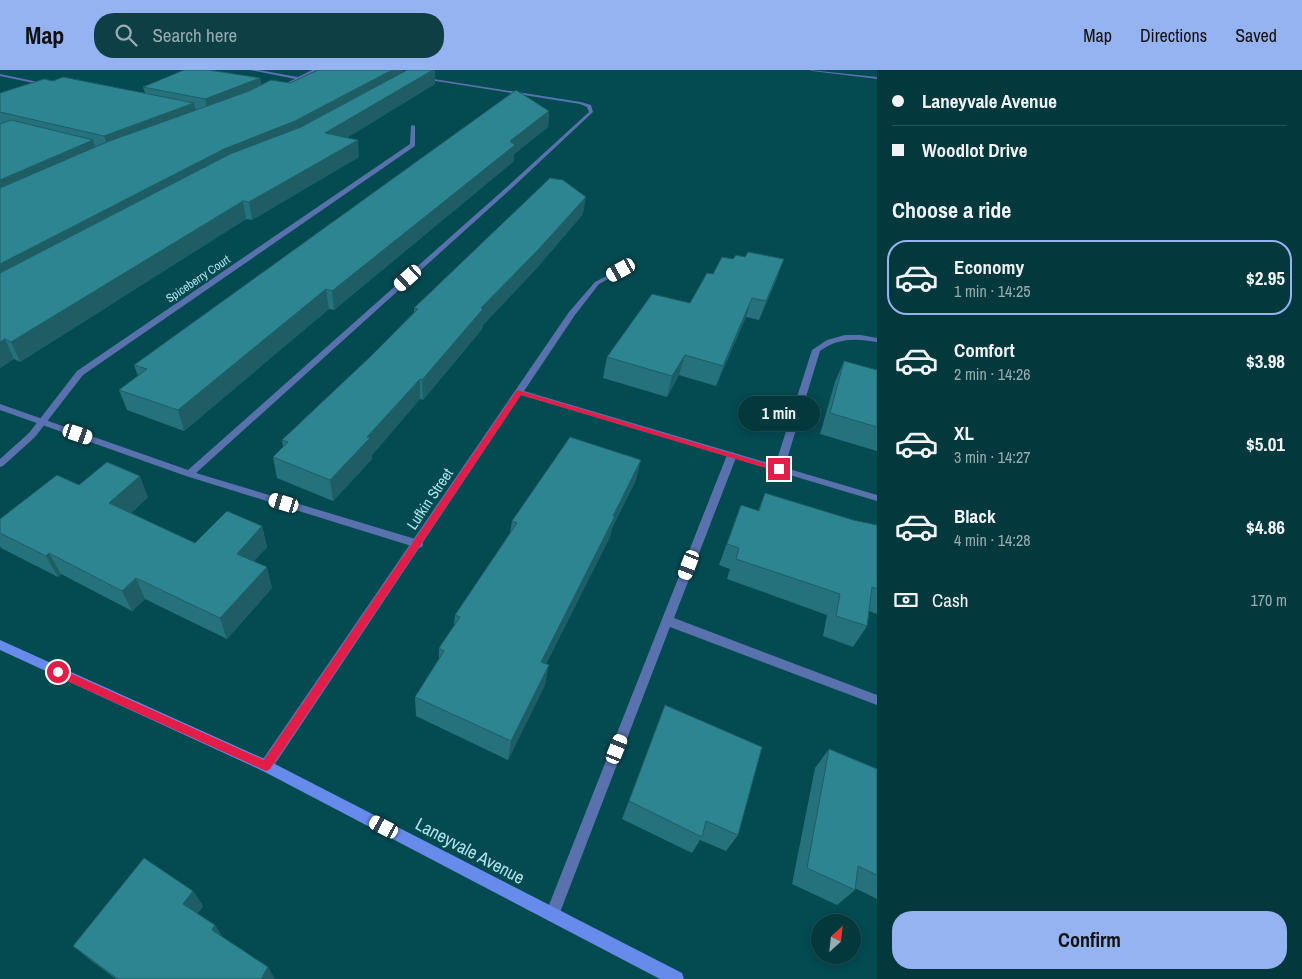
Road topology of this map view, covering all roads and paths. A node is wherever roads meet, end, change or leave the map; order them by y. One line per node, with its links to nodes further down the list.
1 (252, 70): 6 (street)
2 (315, 70): 6 (street)
3 (812, 70): 7 (street)
4 (0, 75): 8 (street)
5 (413, 76): 19 (street)
6 (299, 78): 9 (street)
7 (877, 78)
8 (58, 87)
9 (274, 90)
10 (413, 126): 15 (street, Spiceberry Court)
11 (633, 264): 13 (street, Lufkin Street)
12 (877, 340): 18 (street)
13 (519, 392): 16 (street); 21 (street, Lufkin Street)
14 (0, 407): 15 (street)
15 (42, 422): 17 (street, Spiceberry Court); 19 (street)
16 (732, 455): 18 (street); 22 (street)
17 (0, 464)
18 (779, 469): 20 (street)
19 (189, 474): 21 (street)
20 (877, 498)
21 (418, 544): 25 (street, Lufkin Street)
22 (668, 620): 24 (street); 26 (street)
23 (0, 645): 25 (street, Laneyvale Avenue)
24 (877, 700)
25 (266, 766): 26 (street, Laneyvale Avenue)
26 (552, 915): 27 (street, Laneyvale Avenue)
27 (676, 979)

